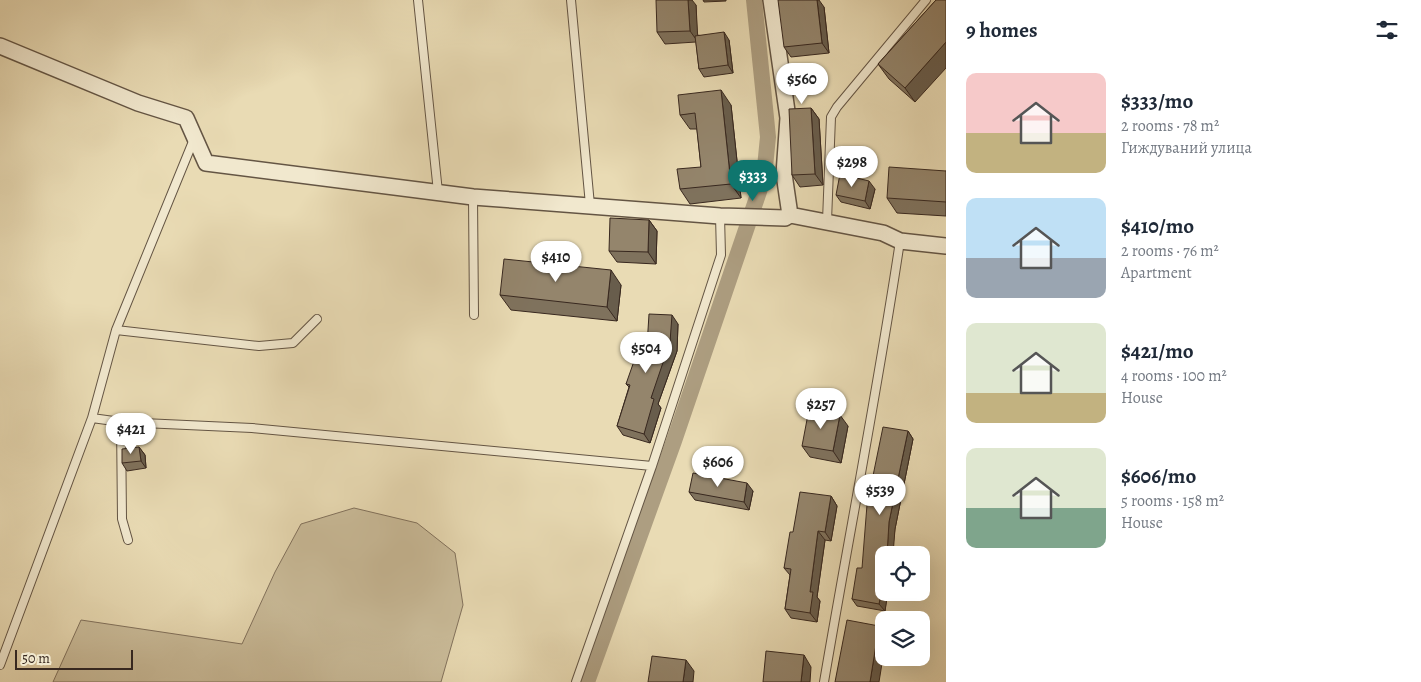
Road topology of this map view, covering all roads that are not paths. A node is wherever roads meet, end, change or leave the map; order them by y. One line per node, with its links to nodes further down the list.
1 (418, 0): 7 (lane)
2 (571, 0): 9 (lane)
3 (772, 0): 11 (street)
4 (926, 0): 12 (lane)
5 (0, 46): 6 (street)
6 (195, 138): 7 (street); 17 (lane)
7 (438, 192): 8 (street)
8 (473, 197): 9 (street); 15 (lane)
9 (590, 206): 10 (street)
10 (720, 216): 11 (street); 20 (lane)
11 (788, 216): 12 (street)
12 (827, 221): 13 (street)
13 (900, 241): 14 (street); 24 (lane)
14 (946, 246)
15 (474, 315)
16 (317, 319): 17 (lane)
17 (116, 330): 18 (lane)
18 (92, 418): 19 (lane); 22 (lane)
19 (121, 422): 20 (lane); 21 (lane)
20 (652, 466): 23 (lane)
21 (128, 540)
22 (0, 665)
23 (576, 682)
24 (824, 682)

